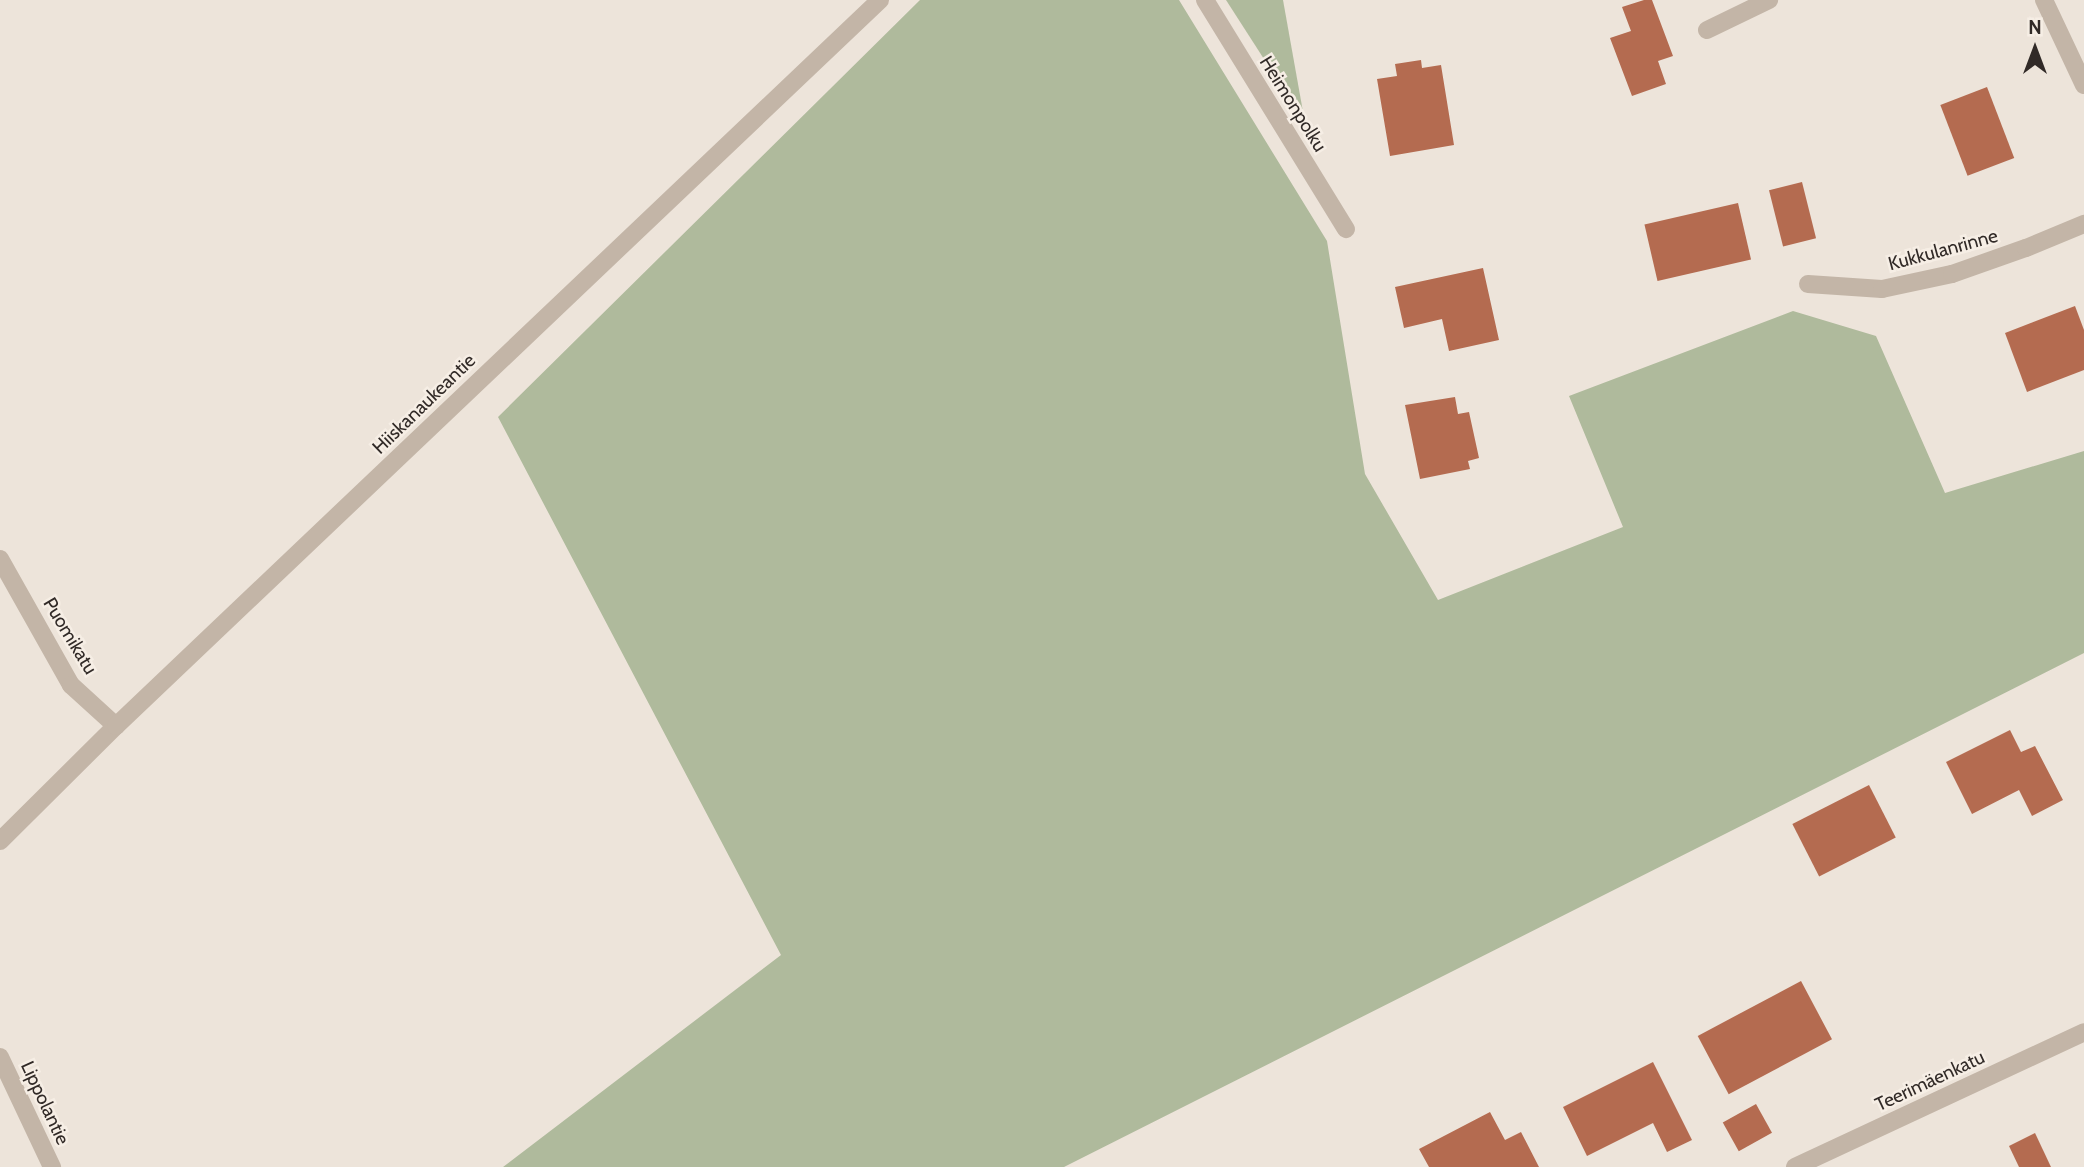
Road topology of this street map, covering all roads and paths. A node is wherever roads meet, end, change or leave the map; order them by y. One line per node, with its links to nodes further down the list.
1 (880, 0): 12 (street, Hiiskanaukeantie)
2 (1205, 0): 9 (street, Heimonpolku)
3 (1769, 0): 5 (street)
4 (2044, 0): 6 (street)
5 (1707, 30)
6 (2080, 65): 7 (street)
7 (2084, 85)
8 (2084, 224): 10 (street, Kukkulanrinne)
9 (1346, 229)
10 (1808, 284)
11 (0, 559): 12 (street, Puomikatu)
12 (116, 726): 13 (street, Hiiskanaukeantie)
13 (0, 841)
14 (2084, 1032): 17 (street, Teerimäenkatu)
15 (0, 1057): 16 (street, Lippolantie)
16 (52, 1167)
17 (1795, 1167)

